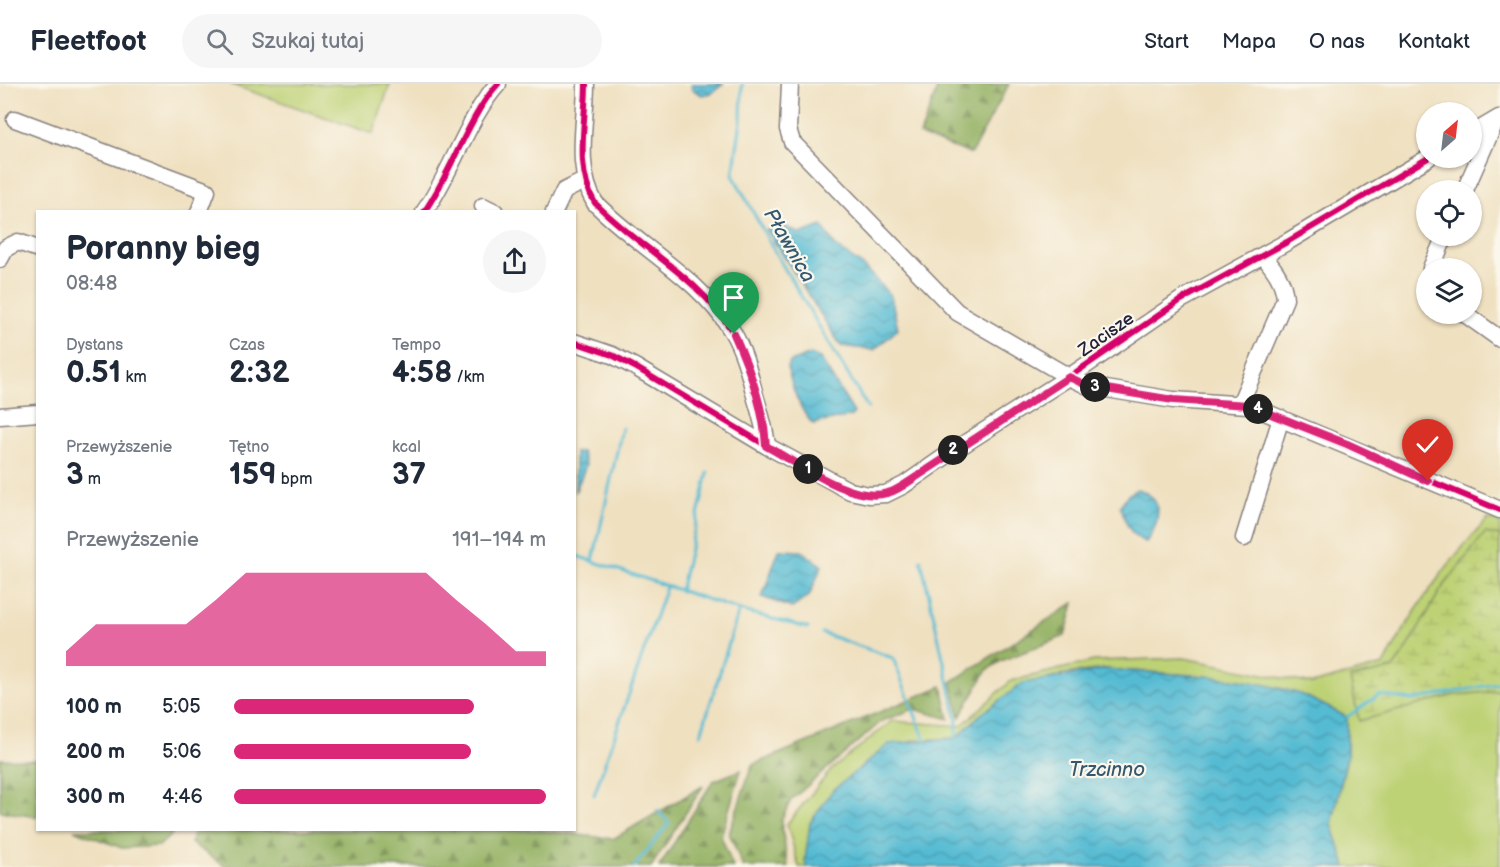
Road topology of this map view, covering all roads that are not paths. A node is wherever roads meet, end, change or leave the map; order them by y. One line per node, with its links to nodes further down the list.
1 (498, 84): 11 (street)
2 (586, 84): 8 (street)
3 (790, 84): 19 (street)
4 (15, 119): 10 (street)
5 (1498, 119): 6 (street); 9 (street)
6 (1482, 128)
7 (1416, 165): 14 (street, Zacisze)
8 (586, 180): 12 (street); 24 (street)
9 (1470, 180)
10 (200, 210)
11 (425, 210)
12 (555, 210)
13 (36, 248): 15 (street)
14 (1263, 255): 19 (street, Zacisze); 20 (street)
15 (0, 259)
16 (1479, 324): 17 (street)
17 (1500, 339)
18 (576, 343): 24 (street)
19 (1069, 377): 20 (street, Zacisze); 24 (street)
20 (1240, 404): 23 (street, Zacisze)
21 (36, 413): 22 (street)
22 (0, 416)
23 (1281, 418): 25 (street, Zacisze); 26 (street)
24 (766, 446)
25 (1500, 510)
26 (1244, 538)

